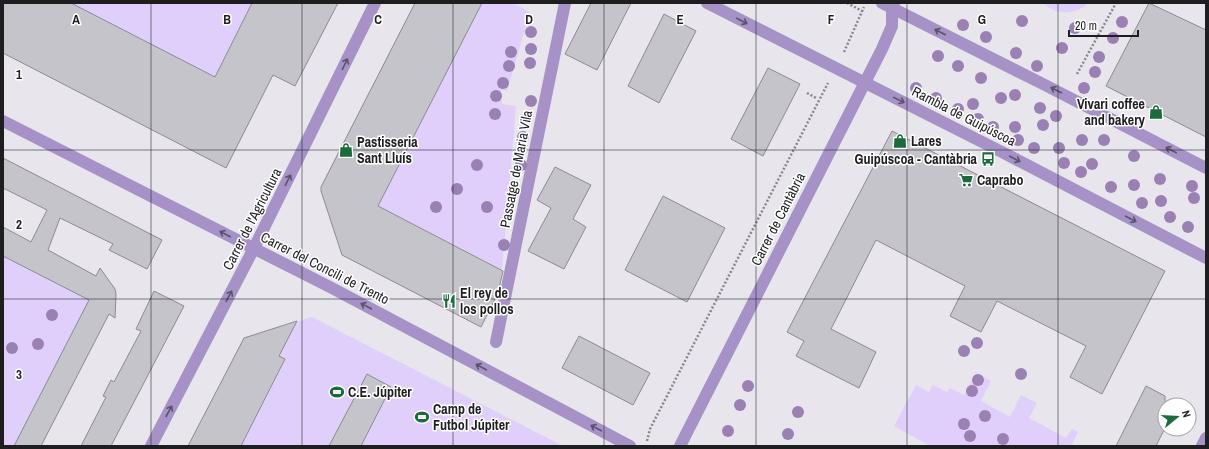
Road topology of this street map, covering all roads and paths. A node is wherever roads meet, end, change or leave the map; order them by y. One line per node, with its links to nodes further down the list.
1 (375, 3): 15 (street, Carrer de l'Agricultura, one-way to 1)
2 (565, 3): 17 (street, Passatge de Maria Vila)
3 (707, 3): 9 (street, Rambla de Guipúscoa, one-way to 9)
4 (847, 3): 7 (path)
5 (1116, 3): 8 (path)
6 (889, 5): 9 (street, Carrer de Cantàbria); 14 (street, one-way to 6)
7 (844, 52)
8 (1078, 74)
9 (864, 83): 16 (street, Rambla de Guipúscoa, one-way to 16); 22 (street, Carrer de Cantàbria)
10 (807, 93): 12 (path)
11 (822, 94): 18 (path, Carrer de Cantàbria)
12 (816, 98)
13 (3, 121): 15 (street, Carrer del Concili de Trento, one-way to 13)
14 (1206, 168)
15 (254, 248): 20 (street, Carrer de l'Agricultura, one-way to 15); 21 (street, Carrer del Concili de Trento, one-way to 15)
16 (1206, 258)
17 (496, 342)
18 (649, 435)
19 (1206, 438): 23 (street)
20 (150, 446)
21 (630, 446)
22 (680, 446)
23 (1202, 446)

